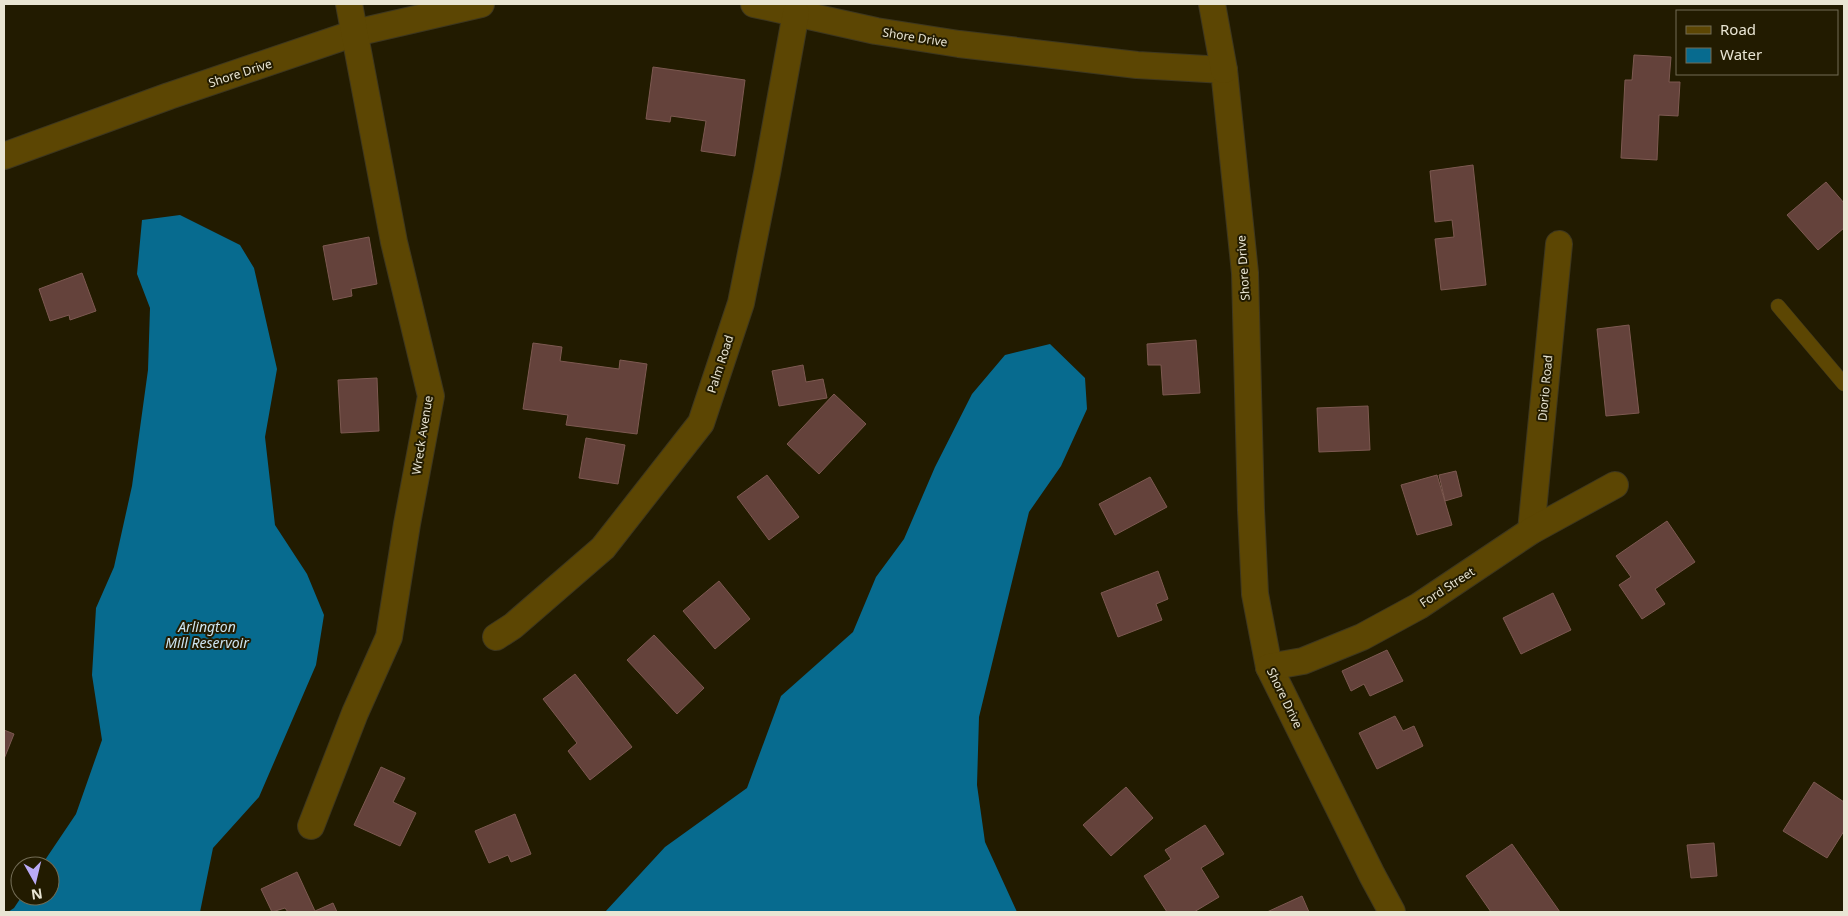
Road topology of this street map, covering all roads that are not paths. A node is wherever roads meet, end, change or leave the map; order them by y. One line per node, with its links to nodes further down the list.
1 (349, 4): 6 (street, Wreck Avenue)
2 (481, 4): 6 (street, Shore Drive)
3 (754, 4): 5 (street, Shore Drive)
4 (1212, 4): 7 (street)
5 (796, 13): 7 (street, Shore Drive); 14 (street, Palm Road)
6 (355, 34): 8 (street, Shore Drive); 16 (street, Wreck Avenue)
7 (1224, 70): 15 (street, Shore Drive)
8 (4, 156)
9 (1559, 244): 13 (street, Diorio Road)
10 (1778, 306): 11 (lane)
11 (1844, 384)
12 (1615, 485): 13 (street, Ford Street)
13 (1531, 531): 15 (street, Ford Street)
14 (496, 637)
15 (1269, 667): 17 (street, Shore Drive)
16 (311, 826)
17 (1392, 912)

